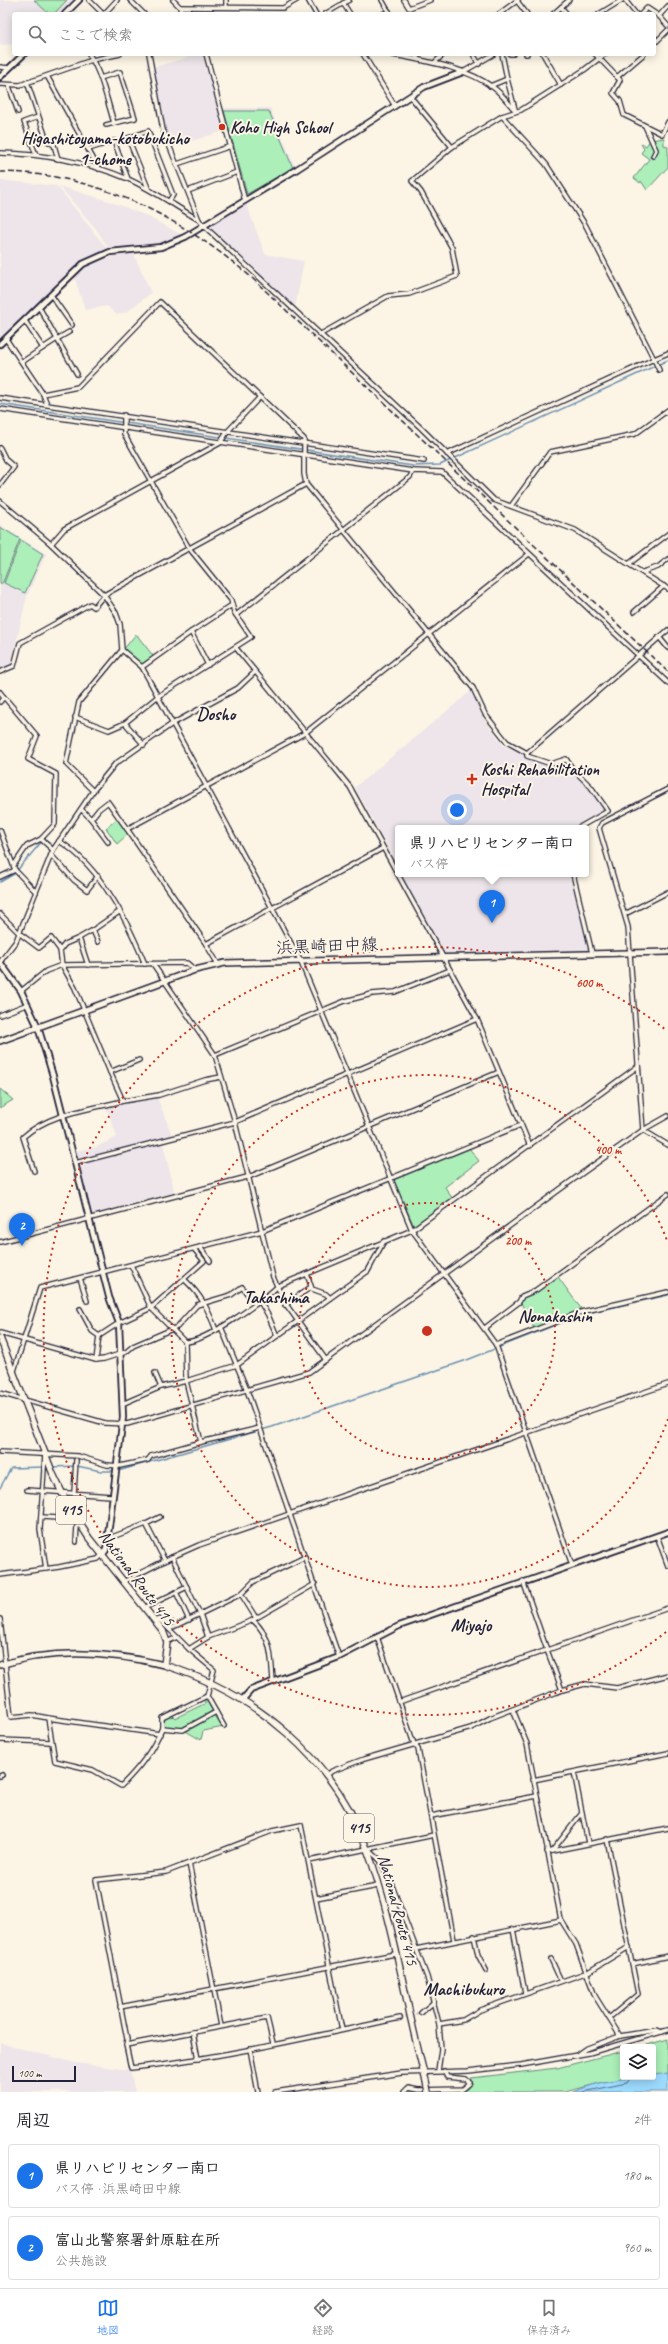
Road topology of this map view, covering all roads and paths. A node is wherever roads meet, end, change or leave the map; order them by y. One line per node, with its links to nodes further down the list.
1 (79, 0): 21 (street)
2 (89, 0): 22 (street)
3 (117, 0): 23 (street)
4 (130, 0): 24 (street)
5 (173, 0): 18 (street)
6 (226, 0): 19 (street)
7 (296, 0): 19 (street)
8 (308, 0): 26 (street)
9 (349, 0): 16 (street)
10 (382, 0): 29 (street)
11 (404, 0): 12 (street)
12 (430, 0)
13 (518, 0): 30 (street); 31 (street)
14 (569, 0): 20 (street)
15 (624, 0): 34 (street); 35 (street)
16 (343, 3): 27 (street); 28 (street)
17 (668, 6): 39 (street)
18 (180, 7): 19 (street); 25 (street)
19 (226, 7)
20 (561, 7): 32 (street); 33 (street)
21 (68, 12)
22 (101, 12)
23 (105, 12)
24 (142, 12)
25 (181, 12)
26 (315, 12)
27 (327, 12)
28 (349, 12)
29 (390, 12)
30 (502, 12)
31 (526, 12)
32 (555, 12)
33 (565, 12)
34 (603, 12)
35 (634, 12)
36 (643, 12): 37 (street)
37 (653, 12)
38 (656, 14): 39 (street)
39 (659, 16): 40 (street)
40 (668, 26)
41 (668, 30): 42 (street)
42 (656, 43)
43 (22, 56): 65 (street)
44 (90, 56): 60 (street)
45 (111, 56): 60 (street)
46 (150, 56): 94 (street)
47 (207, 56): 87 (street)
48 (364, 56): 78 (street)
49 (399, 56): 61 (street)
50 (416, 56): 61 (street)
51 (442, 56): 62 (street)
52 (474, 56): 63 (street)
53 (491, 56): 63 (street)
54 (502, 56): 71 (street)
55 (544, 56): 74 (street)
56 (597, 56): 59 (street)
57 (603, 56): 59 (street)
58 (642, 56): 69 (street)
59 (599, 59): 69 (street); 74 (street)
60 (92, 60): 67 (street); 70 (street)
61 (418, 60): 62 (street)
62 (434, 63): 66 (street)
63 (479, 64): 66 (street)
64 (0, 67): 65 (street)
65 (10, 68): 68 (street)
66 (462, 72): 76 (street); 77 (street)
67 (47, 76): 72 (street); 89 (street)
68 (0, 77)
69 (617, 77): 86 (street)
70 (100, 78): 84 (street); 84 (street)
71 (507, 79): 76 (street); 79 (street)
72 (27, 82): 75 (street); 82 (street)
73 (0, 84): 75 (street)
74 (561, 85): 79 (street)
75 (9, 86): 80 (street)
76 (490, 86): 79 (street)
77 (410, 96): 78 (street); 88 (street)
78 (396, 106): 101 (street)
79 (515, 110): 81 (street)
80 (18, 112)
81 (502, 116): 88 (street); 115 (street)
82 (38, 117): 91 (street); 93 (street)
83 (668, 122): 86 (street)
84 (114, 123): 85 (street)
85 (106, 125)
86 (645, 126): 92 (street)
87 (231, 146): 94 (street); 96 (street)
88 (452, 147): 109 (street)
89 (89, 149): 95 (street); 97 (street)
90 (0, 153): 91 (street)
91 (36, 155): 93 (street)
92 (653, 156)
93 (58, 159): 95 (street)
94 (177, 164): 99 (street)
95 (99, 169): 97 (street)
96 (237, 172): 99 (street); 101 (street)
97 (128, 180): 98 (street)
98 (148, 189): 100 (street); 100 (street)
99 (188, 191): 102 (street)
100 (169, 201): 102 (street)
101 (245, 201): 103 (street)
102 (199, 220): 103 (street)
103 (203, 225): 104 (street); 109 (street)
104 (51, 295): 105 (street); 107 (street)
105 (39, 307): 106 (street); 111 (street)
106 (25, 321): 110 (street); 113 (street)
107 (72, 325)
108 (69, 332): 111 (street)
109 (321, 334): 131 (street)
110 (6, 339): 112 (street); 116 (street)
111 (56, 339): 113 (street); 118 (street)
112 (0, 344)
113 (43, 348): 116 (street)
114 (668, 353): 115 (street)
115 (654, 360): 117 (street); 131 (street)
116 (22, 362): 119 (street)
117 (659, 370)
118 (77, 374)
119 (43, 394): 120 (street); 122 (street)
120 (260, 397): 127 (street); 129 (street)
121 (0, 398): 122 (street)
122 (47, 404): 125 (street)
123 (0, 409): 126 (street)
124 (668, 410): 139 (street)
125 (124, 415): 126 (street); 127 (street)
126 (123, 429): 128 (street); 135 (street)
127 (228, 430): 128 (street); 129 (street)
128 (220, 443): 132 (street); 135 (street)
129 (306, 443): 132 (street); 133 (street)
130 (0, 448): 137 (street)
131 (447, 454): 139 (street)
132 (304, 455): 134 (street); 136 (street)
133 (424, 461)
134 (413, 471): 140 (street); 144 (street)
135 (151, 482): 142 (street); 143 (street)
136 (306, 484): 140 (street); 143 (street)
137 (0, 485)
138 (0, 501): 142 (street)
139 (511, 506): 146 (street)
140 (344, 530): 152 (street); 155 (street)
141 (668, 535): 146 (street)
142 (51, 544): 149 (street)
143 (188, 548): 149 (street); 150 (street)
144 (529, 554): 155 (street); 160 (street)
145 (668, 559): 147 (street)
146 (630, 563): 147 (street)
147 (643, 572): 148 (street)
148 (666, 587): 151 (street)
149 (104, 595): 159 (street); 163 (street)
150 (232, 605): 152 (street); 154 (street)
151 (634, 612)
152 (236, 615): 157 (street)
153 (668, 630): 156 (street)
154 (191, 632): 161 (street); 162 (street)
155 (429, 635): 173 (street); 175 (street)
156 (659, 637): 158 (street); 160 (street)
157 (236, 648): 161 (street); 164 (street)
158 (668, 648)
159 (122, 650): 162 (street); 170 (street)
160 (638, 655): 165 (street); 175 (street)
161 (208, 665): 168 (street)
162 (142, 667): 168 (street)
163 (0, 672)
164 (255, 672): 172 (street); 173 (street)
165 (668, 683)
166 (0, 692): 167 (street)
167 (4, 697): 169 (street); 184 (street)
168 (157, 697): 171 (street); 172 (street)
169 (0, 702)
170 (75, 717): 171 (street); 178 (street)
171 (124, 723): 174 (street)
172 (172, 724): 174 (street); 176 (street)
173 (305, 733): 176 (street); 187 (street)
174 (144, 745): 178 (street)
175 (527, 753): 181 (street)
176 (206, 786): 182 (street); 199 (street)
177 (668, 789): 202 (street)
178 (93, 791): 179 (street)
179 (81, 809): 180 (street); 185 (street)
180 (92, 819): 182 (street); 186 (street)
181 (583, 825)
182 (127, 829): 207 (street)
183 (0, 830): 190 (street)
184 (41, 839): 188 (street); 190 (street)
185 (59, 841): 188 (street); 193 (street)
186 (108, 842)
187 (383, 848): 192 (street); 199 (street)
188 (53, 850): 189 (street)
189 (52, 855): 193 (street); 197 (street)
190 (14, 865): 191 (street)
191 (15, 870): 194 (street); 197 (street)
192 (395, 870)
193 (98, 876): 200 (street)
194 (0, 877)
195 (399, 877): 212 (street)
196 (574, 877): 210 (street)
197 (36, 892): 204 (street)
198 (668, 892): 202 (street)
199 (271, 908): 207 (street); 213 (street)
200 (119, 912): 203 (street); 215 (street)
201 (0, 914): 204 (street)
202 (625, 914): 211 (street)
203 (93, 930): 205 (street); 206 (street)
204 (19, 932): 208 (street); 214 (street)
205 (79, 938): 208 (street); 219 (street)
206 (98, 942)
207 (206, 944): 217 (street)
208 (60, 950): 218 (street)
209 (668, 952): 211 (main road, 浜黒崎田中線)
210 (592, 953): 211 (main road, 浜黒崎田中線); 212 (main road, 浜黒崎田中線)
211 (629, 953): 234 (street)
212 (443, 957): 213 (main road, 浜黒崎田中線); 222 (street)
213 (300, 960): 217 (main road, 浜黒崎田中線); 227 (street)
214 (0, 962): 220 (street)
215 (145, 964): 216 (street); 219 (street)
216 (153, 964): 221 (street); 223 (street)
217 (218, 964): 221 (main road, 浜黒崎田中線)
218 (62, 965): 219 (street); 224 (street); 226 (street)
219 (88, 965)
220 (2, 970): 224 (street)
221 (195, 970): 223 (main road, 浜黒崎田中線)
222 (450, 970): 227 (street); 229 (street)
223 (163, 981): 226 (main road, 浜黒崎田中線); 232 (street)
224 (21, 991): 225 (street)
225 (28, 1004): 228 (street); 230 (street)
226 (84, 1010): 230 (main road, 浜黒崎田中線); 235 (street)
227 (321, 1011): 232 (street); 237 (street)
228 (0, 1015)
229 (477, 1019): 236 (street); 237 (street)
230 (38, 1027): 231 (main road, 浜黒崎田中線); 240 (street)
231 (0, 1040)
232 (215, 1055): 238 (street)
233 (138, 1060): 235 (street)
234 (638, 1067): 245 (street); 247 (street)
235 (110, 1072): 239 (street)
236 (499, 1072): 243 (street); 244 (street)
237 (347, 1074): 242 (street); 244 (street)
238 (221, 1077): 239 (street); 242 (street)
239 (123, 1100): 240 (street)
240 (63, 1116): 248 (street); 249 (street)
241 (668, 1116): 245 (street)
242 (235, 1122): 248 (street); 250 (street)
243 (521, 1124): 247 (street); 251 (street)
244 (369, 1126): 250 (street); 251 (street)
245 (643, 1130): 246 (street); 263 (street)
246 (668, 1145)
247 (530, 1146): 254 (street)
248 (75, 1162): 253 (street)
249 (34, 1171)
250 (248, 1177): 253 (street); 255 (street)
251 (391, 1178): 254 (street); 255 (street)
252 (668, 1194): 281 (street)
253 (89, 1218): 257 (street); 262 (street)
254 (412, 1230): 256 (street); 263 (street)
255 (262, 1231): 258 (street); 267 (street)
256 (385, 1240): 264 (street); 270 (street)
257 (0, 1242)
258 (200, 1247): 259 (street); 260 (street)
259 (194, 1248): 261 (street); 266 (street)
260 (210, 1261)
261 (131, 1265): 262 (street); 276 (street)
262 (102, 1272): 265 (street); 279 (street)
263 (444, 1273): 281 (street); 293 (street)
264 (307, 1274): 267 (street); 268 (street)
265 (80, 1278): 271 (street); 288 (street)
266 (185, 1280): 272 (street); 276 (street)
267 (278, 1286): 273 (street); 275 (street)
268 (311, 1287): 270 (street); 275 (street)
269 (668, 1292): 290 (street)
270 (330, 1298): 278 (street)
271 (87, 1301)
272 (205, 1302): 274 (street); 282 (street); 283 (street)
273 (260, 1302): 274 (street); 286 (street)
274 (255, 1304): 280 (street)
275 (286, 1305): 278 (street)
276 (151, 1308): 279 (street); 282 (street)
277 (80, 1310): 285 (street)
278 (297, 1321): 286 (street); 293 (street)
279 (119, 1323): 285 (street); 291 (street)
280 (221, 1327): 283 (street); 294 (street)
281 (485, 1328): 290 (street)
282 (171, 1329): 289 (street); 291 (street)
283 (216, 1330): 289 (street)
284 (0, 1333): 288 (street)
285 (99, 1336): 292 (street)
286 (277, 1336): 294 (street)
287 (0, 1338): 295 (highway, National Route 415 / 415)
288 (25, 1340): 292 (street); 295 (street)
289 (185, 1342): 297 (street)
290 (496, 1345): 307 (street)
291 (120, 1355): 292 (street); 303 (street)
292 (96, 1360)
293 (326, 1360): 300 (street)
294 (236, 1365): 297 (street); 300 (street)
295 (14, 1371): 302 (highway, National Route 415 / 415)
296 (155, 1373): 299 (street)
297 (186, 1381): 299 (street); 304 (street)
298 (668, 1384): 307 (street)
299 (161, 1388): 303 (street)
300 (247, 1390): 304 (street); 306 (street)
301 (0, 1393): 302 (street)
302 (25, 1400): 305 (street); 310 (highway, National Route 415 / 415)
303 (122, 1404): 305 (street)
304 (191, 1405): 305 (street); 308 (street)
305 (121, 1424): 312 (street)
306 (260, 1428): 308 (street); 318 (street)
307 (527, 1433): 318 (street); 332 (street)
308 (201, 1442): 312 (street)
309 (0, 1452): 310 (street)
310 (45, 1454): 312 (street); 314 (street); 315 (highway, National Route 415 / 415)
311 (76, 1460): 316 (street)
312 (115, 1465): 317 (street)
313 (27, 1490): 314 (street)
314 (43, 1492): 315 (street); 319 (street)
315 (61, 1493): 316 (street); 322 (highway, National Route 415 / 415)
316 (76, 1493): 317 (street); 322 (street)
317 (111, 1496): 326 (street)
318 (289, 1514): 329 (street); 330 (street)
319 (41, 1517): 321 (street); 334 (street)
320 (160, 1517): 323 (street)
321 (58, 1518)
322 (76, 1520): 327 (street); 328 (highway, National Route 415 / 415)
323 (146, 1524): 326 (street); 331 (street)
324 (668, 1532): 325 (street)
325 (657, 1536): 332 (street); 333 (street)
326 (107, 1539): 328 (street)
327 (76, 1542)
328 (102, 1555): 334 (street); 337 (highway, National Route 415 / 415)
329 (172, 1557): 331 (street); 339 (street)
330 (305, 1557): 338 (street); 341 (street)
331 (165, 1561): 337 (street)
332 (572, 1565): 336 (street)
333 (668, 1566)
334 (46, 1568): 335 (street)
335 (0, 1575)
336 (523, 1581): 352 (street); 355 (street)
337 (123, 1582): 342 (highway, National Route 415 / 415)
338 (315, 1584): 346 (street); 356 (street)
339 (187, 1587): 340 (street); 344 (street)
340 (176, 1592): 342 (street); 347 (street)
341 (241, 1594): 344 (street); 346 (street)
342 (144, 1608): 348 (highway, National Route 415 / 415)
343 (668, 1608): 355 (street)
344 (200, 1614): 347 (street); 351 (street)
345 (0, 1619): 357 (street)
346 (254, 1619): 351 (street); 360 (street)
347 (189, 1620): 349 (street)
348 (155, 1621): 349 (street); 353 (highway, National Route 415 / 415)
349 (169, 1629): 350 (street)
350 (177, 1637): 353 (street); 354 (street)
351 (208, 1637): 354 (street)
352 (376, 1637): 356 (street); 365 (street)
353 (167, 1642): 358 (highway, National Route 415)
354 (189, 1649): 361 (street)
355 (547, 1650): 362 (street); 365 (street)
356 (339, 1657): 360 (street)
357 (2, 1664): 358 (main road); 368 (street)
358 (164, 1665): 361 (highway, National Route 415 / 415)
359 (668, 1675): 362 (street)
360 (273, 1681): 364 (street)
361 (211, 1682): 363 (street); 364 (highway, National Route 415 / 415)
362 (562, 1690): 366 (street)
363 (206, 1696): 367 (street); 370 (street)
364 (243, 1699): 377 (highway, National Route 415 / 415)
365 (399, 1702): 374 (street)
366 (513, 1710): 374 (street); 378 (street)
367 (216, 1712): 369 (street); 370 (street)
368 (48, 1718): 371 (street); 373 (street)
369 (224, 1726)
370 (162, 1728): 371 (street)
371 (160, 1734): 373 (street)
372 (0, 1740): 373 (street)
373 (51, 1742)
374 (414, 1744): 377 (street); 381 (street)
375 (668, 1753): 376 (street)
376 (574, 1772): 378 (street); 380 (street)
377 (326, 1776): 386 (highway, National Route 415 / 415)
378 (533, 1780): 379 (street)
379 (536, 1796): 381 (street); 388 (street)
380 (582, 1813): 385 (street); 387 (street)
381 (431, 1816): 383 (street)
382 (668, 1828): 384 (street)
383 (434, 1835): 386 (street); 396 (street)
384 (607, 1839): 385 (street); 397 (street)
385 (588, 1843): 387 (street)
386 (368, 1849): 389 (street); 391 (highway, National Route 415 / 415); 398 (street)
387 (552, 1851): 388 (street)
388 (547, 1852): 393 (street)
389 (309, 1861): 390 (street); 392 (street)
390 (189, 1862): 407 (street); 410 (street)
391 (378, 1886): 392 (street); 399 (highway, National Route 415 / 415)
392 (316, 1898): 403 (street)
393 (561, 1920): 394 (street); 405 (street)
394 (513, 1929): 395 (street); 408 (street)
395 (474, 1936): 396 (street); 404 (street)
396 (454, 1940): 398 (street)
397 (628, 1948): 402 (street); 405 (street)
398 (416, 1949): 409 (street)
399 (395, 1954): 403 (street); 428 (highway, National Route 415 / 415)
400 (668, 1956): 402 (street)
401 (551, 1959): 406 (street)
402 (632, 1964): 413 (street)
403 (329, 1967): 407 (street); 416 (street)
404 (486, 1970)
405 (588, 1972): 406 (street); 413 (street)
406 (561, 1981): 408 (street)
407 (215, 1988): 410 (street); 415 (street)
408 (525, 1993): 414 (street)
409 (434, 2002): 411 (street); 414 (street)
410 (120, 2007): 422 (street)
411 (421, 2013)
412 (400, 2018): 416 (street)
413 (609, 2018): 420 (street)
414 (439, 2024): 426 (street)
415 (221, 2026): 418 (street); 421 (street)
416 (342, 2030): 421 (street)
417 (668, 2030): 419 (street)
418 (193, 2032): 422 (street); 425 (street)
419 (662, 2032): 420 (street); 424 (street)
420 (620, 2036): 424 (street)
421 (272, 2044): 423 (street)
422 (126, 2045): 425 (street)
423 (250, 2049): 425 (street); 429 (street)
424 (577, 2055): 427 (street)
425 (198, 2058)
426 (438, 2071): 427 (street); 428 (street)
427 (444, 2071): 431 (street)
428 (423, 2072): 430 (street); 432 (highway, National Route 415 / 415, bridge)
429 (258, 2092)
430 (275, 2092)
431 (404, 2092)
432 (428, 2092)

